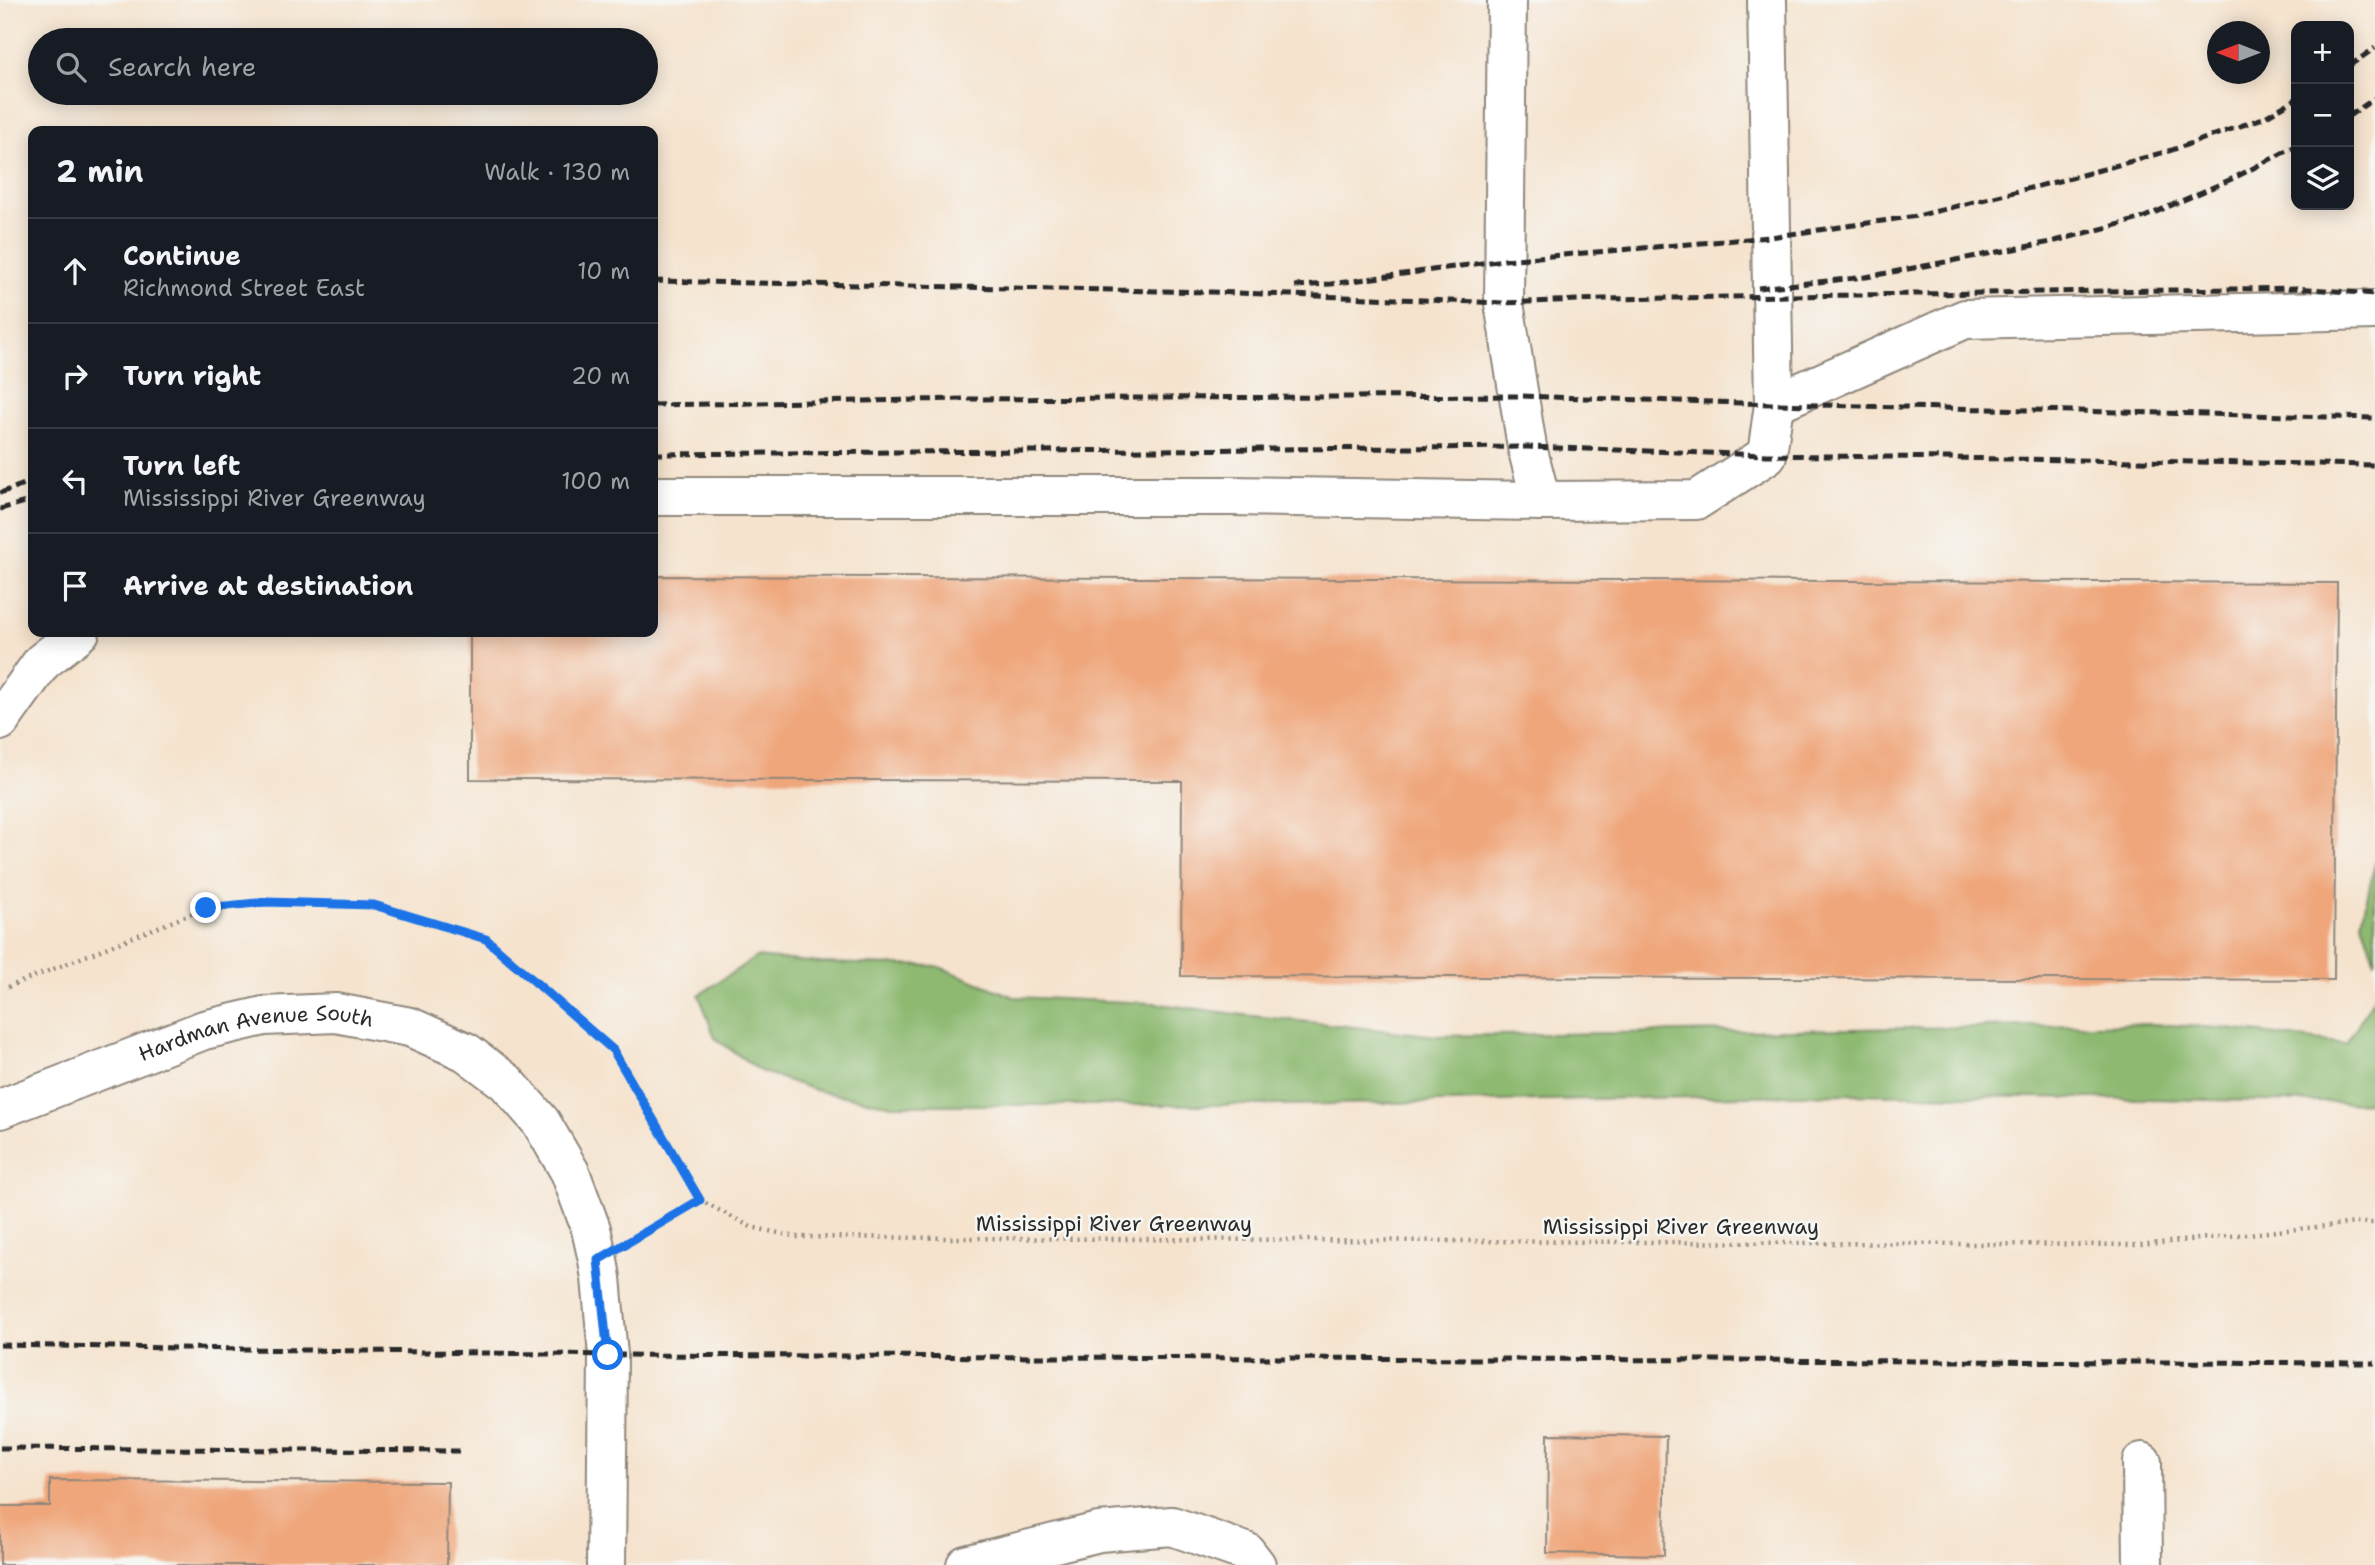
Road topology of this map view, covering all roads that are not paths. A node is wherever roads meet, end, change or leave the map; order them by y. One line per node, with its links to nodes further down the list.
1 (1507, 0): 6 (street)
2 (1766, 0): 4 (street)
3 (2375, 310): 4 (street)
4 (1774, 404): 6 (street)
5 (658, 496): 6 (street)
6 (1541, 501)
7 (74, 637): 8 (street)
8 (0, 721)
9 (0, 1109): 11 (street, Hardman Avenue South)
10 (2142, 1462): 14 (street)
11 (606, 1565)
12 (965, 1565): 13 (street)
13 (1256, 1565)
14 (2143, 1565)

